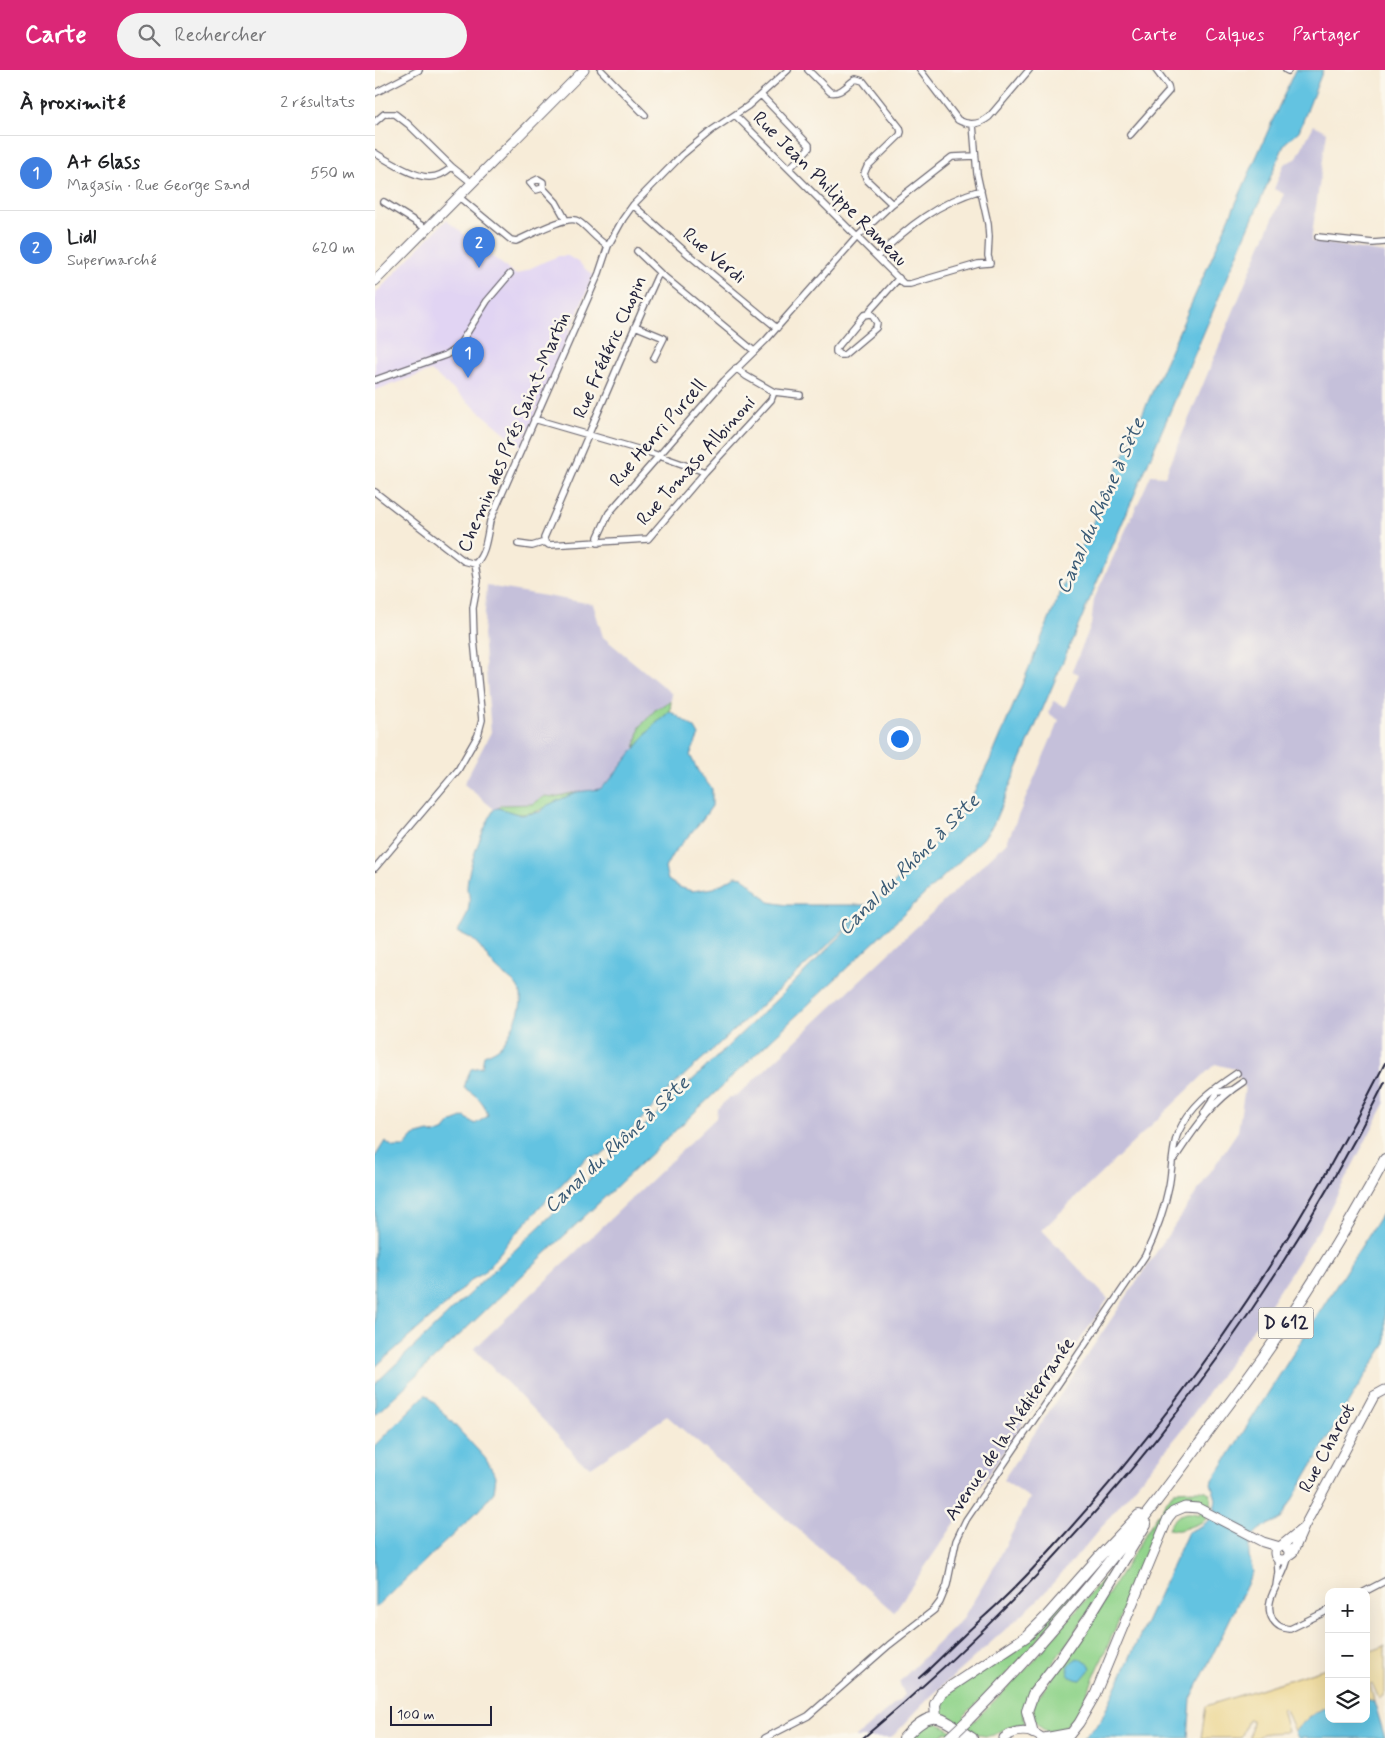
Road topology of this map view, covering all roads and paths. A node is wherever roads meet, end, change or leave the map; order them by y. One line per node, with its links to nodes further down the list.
1 (419, 70): 9 (street)
2 (583, 70): 20 (street)
3 (601, 70): 11 (street)
4 (788, 70): 10 (street, Chemin des Prés Saint-Martin)
5 (808, 70): 25 (street)
6 (920, 70): 14 (street)
7 (1029, 70): 14 (street)
8 (1156, 70): 15 (street)
9 (375, 93)
10 (761, 95): 12 (street, Chemin des Prés Saint-Martin); 19 (street)
11 (645, 115)
12 (735, 115): 19 (street, Rue Jean Philippe Rameau); 26 (street, Chemin des Prés Saint-Martin)
13 (375, 122): 18 (street)
14 (973, 124): 17 (street)
15 (1130, 135)
16 (375, 152): 18 (street)
17 (975, 156): 22 (street); 25 (street, Rue Henri Purcell)
18 (452, 167): 20 (street)
19 (789, 169): 30 (street, Rue Jean Philippe Rameau)
20 (472, 183): 23 (street)
21 (543, 188): 27 (street)
22 (981, 190): 34 (street); 37 (street, Rue Jean Philippe Rameau)
23 (459, 197): 27 (street); 28 (street)
24 (384, 202): 28 (street)
25 (892, 204): 30 (street, Rue Henri Purcell)
26 (633, 205): 32 (street, Chemin des Prés Saint-Martin); 41 (street, Rue Verdi)
27 (566, 220): 32 (street)
28 (427, 229): 38 (street)
29 (1318, 237): 31 (street)
30 (856, 238): 34 (street, Rue Jean Philippe Rameau); 41 (street, Rue Henri Purcell)
31 (1385, 242)
32 (608, 246): 48 (street, Chemin des Prés Saint-Martin)
33 (637, 251): 35 (street)
34 (877, 256): 37 (street, Rue Jean Philippe Rameau)
35 (660, 273): 40 (street, Rue Frédéric Chopin); 42 (street)
36 (510, 274): 45 (street)
37 (899, 278): 39 (street)
38 (375, 279)
39 (869, 314): 39 (street)
40 (635, 326): 43 (street); 49 (street, Rue Frédéric Chopin)
41 (777, 328): 42 (street, Rue Henri Purcell)
42 (754, 351): 44 (street, Rue Henri Purcell)
43 (654, 358)
44 (736, 368): 46 (street, Rue Tomaso Albinoni); 50 (street, Rue Henri Purcell)
45 (375, 380)
46 (774, 392): 47 (street, Rue Tomaso Albinoni); 51 (street, Rue Tomaso Albinoni)
47 (800, 396)
48 (534, 419): 49 (street); 56 (street, Chemin des Prés Saint-Martin)
49 (588, 434): 50 (street); 53 (street)
50 (658, 456): 51 (street); 54 (street, Rue Henri Purcell)
51 (705, 472): 54 (street, Rue Tomaso Albinoni)
52 (375, 492): 56 (street)
53 (545, 542): 54 (street, Rue Tomaso Albinoni); 55 (street, Rue Tomaso Albinoni)
54 (598, 543)
55 (518, 544)
56 (475, 564): 57 (street, Chemin des Prés Saint-Martin)
57 (375, 868)
58 (1237, 1073): 60 (street, Avenue de la Méditerranée)
59 (1243, 1082): 61 (street, Avenue de la Méditerranée)
60 (1217, 1089): 61 (street, Avenue de la Méditerranée); 62 (street, Avenue de la Méditerranée); 63 (street, Avenue de la Méditerranée)
61 (1231, 1090): 62 (street, Avenue de la Méditerranée)
62 (1200, 1120): 63 (street, Avenue de la Méditerranée)
63 (1174, 1159): 77 (street, Avenue de la Méditerranée)
64 (1385, 1159): 66 (main road, D 612)
65 (1385, 1390): 67 (street, Rue Charcot)
66 (1174, 1478): 74 (main road); 75 (main road); 79 (main road, D 612, bridge)
67 (1303, 1527): 68 (street, Rue Charcot); 69 (street, Rue Charcot)
68 (1278, 1551): 69 (street); 71 (street); 76 (street)
69 (1288, 1556): 71 (street)
70 (1385, 1581): 72 (street)
71 (1276, 1588): 73 (street)
72 (1370, 1589)
73 (1325, 1612)
74 (936, 1718): 78 (main road); 80 (main road)
75 (1039, 1736): 76 (street); 81 (street)
76 (1069, 1736)
77 (765, 1738)
78 (904, 1738)
79 (949, 1738)
80 (972, 1738)
81 (1004, 1738)

